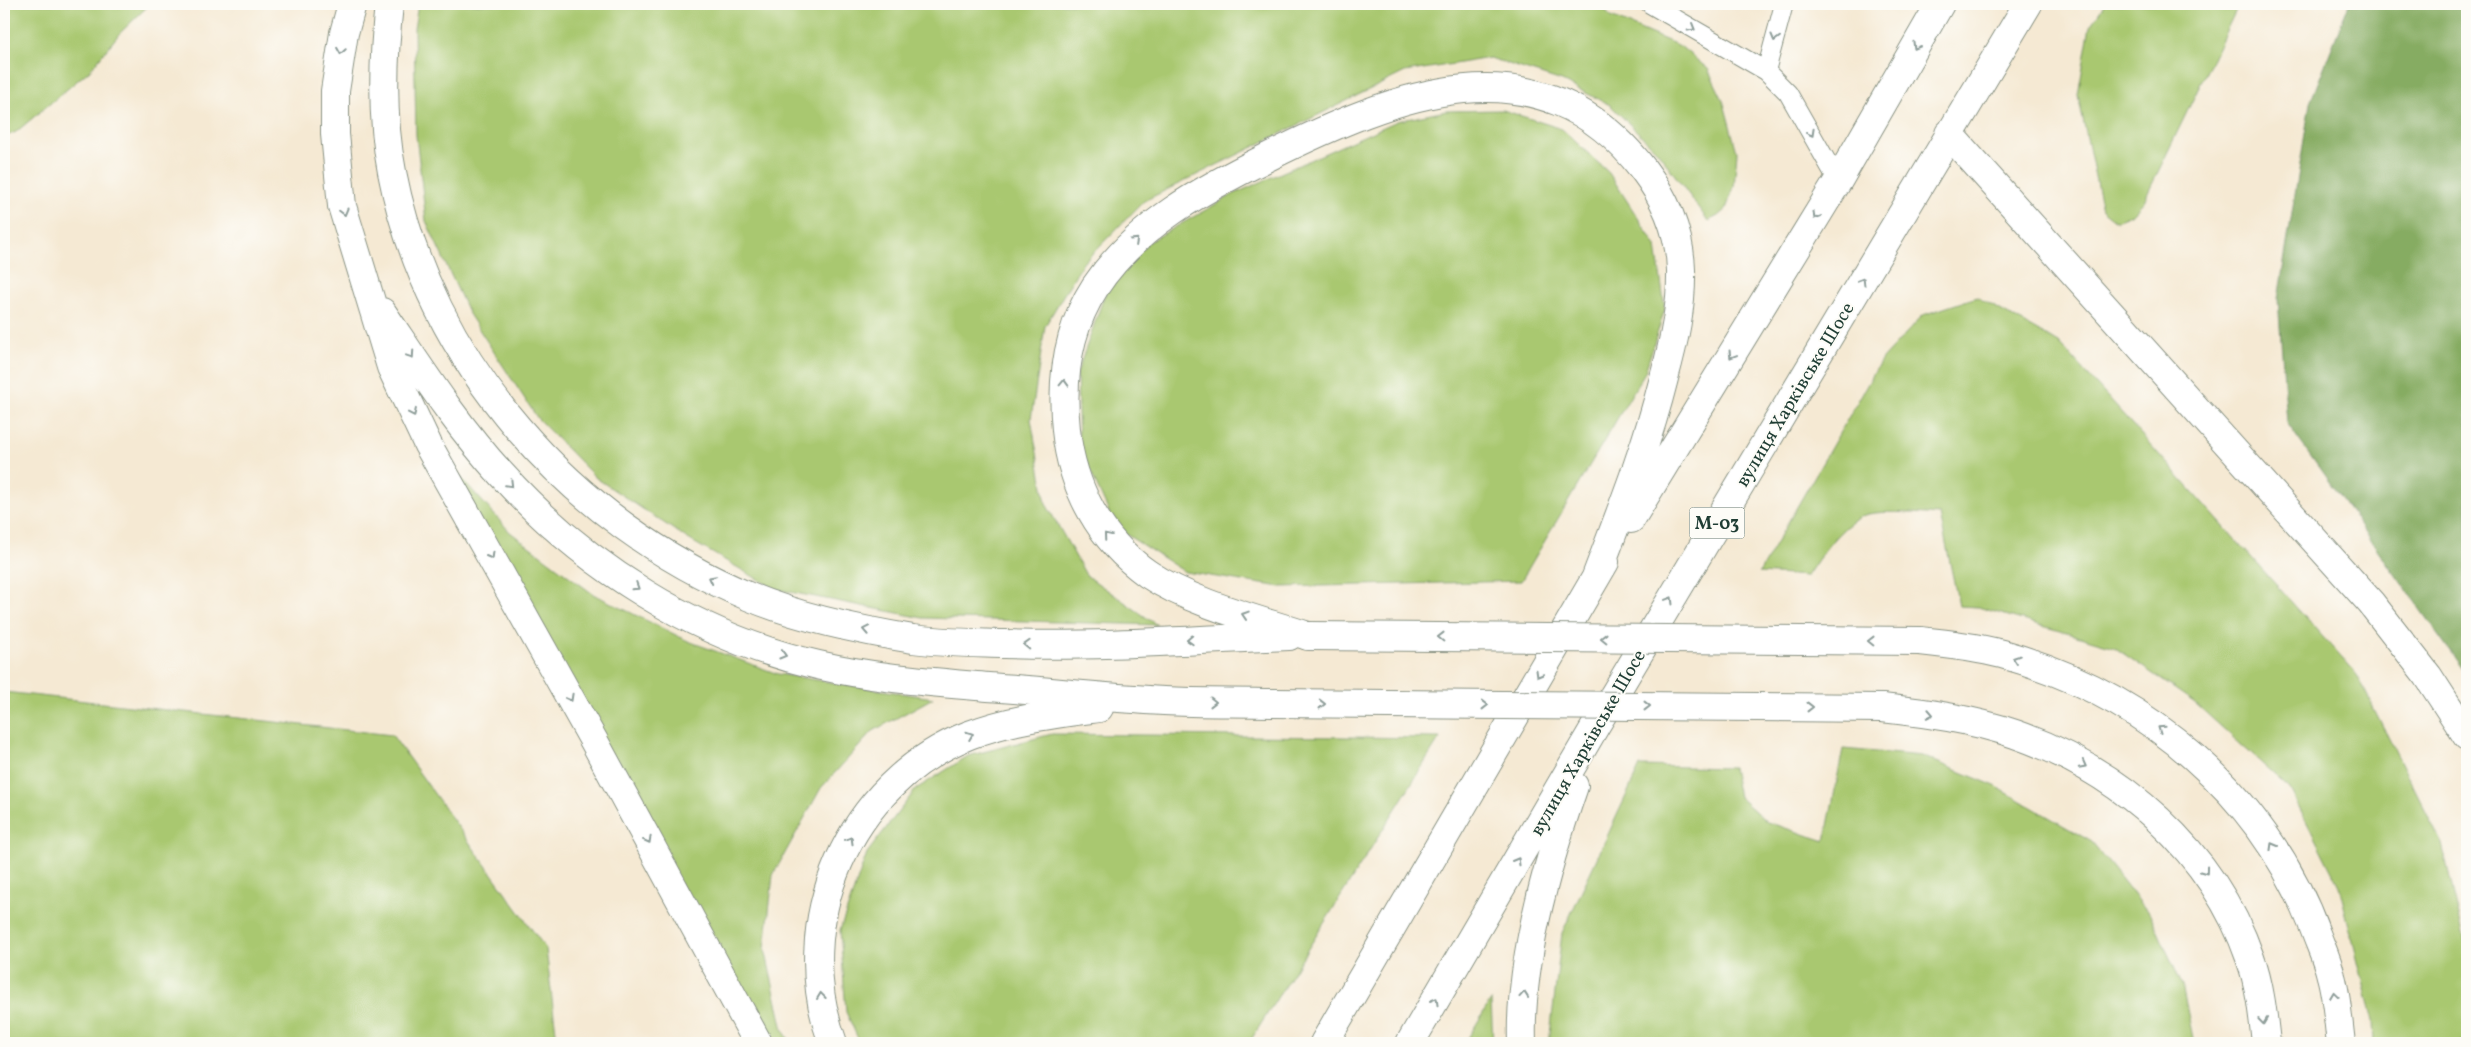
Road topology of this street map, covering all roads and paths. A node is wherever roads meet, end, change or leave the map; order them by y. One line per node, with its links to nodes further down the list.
1 (352, 4): 10 (highway, one-way to 10)
2 (389, 4): 12 (highway, one-way to 2)
3 (1650, 4): 7 (lane, one-way to 7)
4 (1784, 4): 7 (lane, one-way to 7)
5 (1940, 4): 9 (highway, one-way to 9)
6 (2028, 4): 8 (highway, вулиця Харківське Шосе / М-03)
7 (1766, 71): 9 (lane, one-way to 9)
8 (1950, 134): 14 (highway, вулиця Харківське Шосе / М-03, one-way to 8); 15 (highway)
9 (1838, 181): 11 (highway, one-way to 11)
10 (365, 286): 13 (highway, one-way to 13); 16 (highway, one-way to 16)
11 (1596, 577): 12 (highway, one-way to 11); 18 (highway, one-way to 18)
12 (1308, 636): 22 (highway, one-way to 12, bridge)
13 (1164, 701): 17 (highway, one-way to 13); 21 (highway, one-way to 21, bridge)
14 (1596, 725): 19 (highway, вулиця Харківське Шосе / М-03, one-way to 14); 20 (highway, one-way to 14)
15 (2467, 736)
16 (758, 1043)
17 (833, 1043)
18 (1324, 1043)
19 (1410, 1043)
20 (1522, 1043)
21 (2266, 1043)
22 (2341, 1043)

